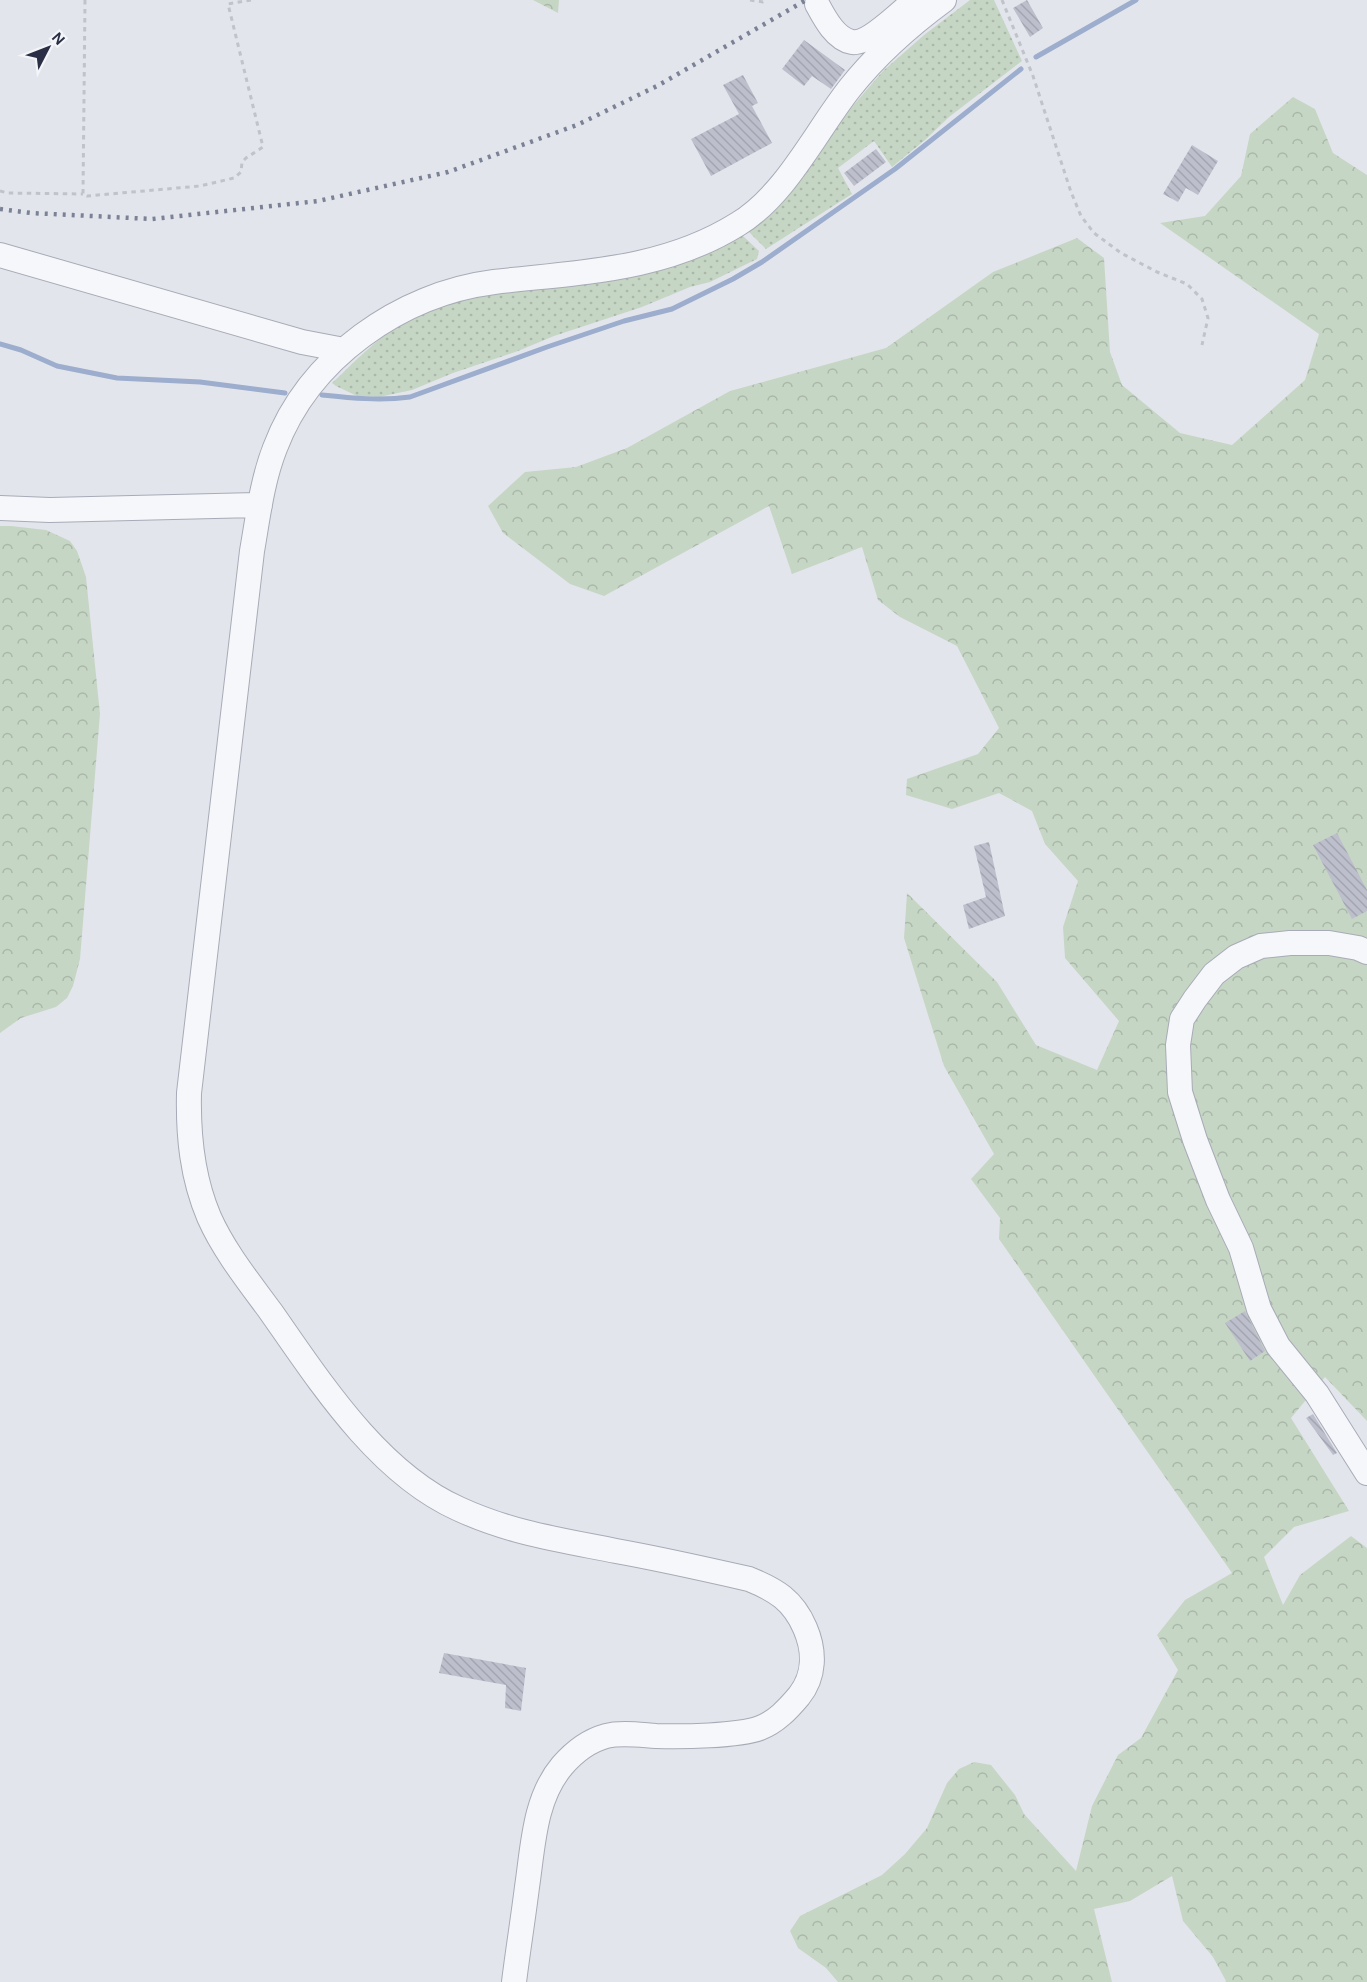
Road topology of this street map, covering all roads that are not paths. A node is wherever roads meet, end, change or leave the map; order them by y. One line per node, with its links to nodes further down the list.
1 (915, 0): 3 (street)
2 (944, 0): 5 (street)
3 (817, 4)
4 (0, 255): 5 (street)
5 (344, 351): 6 (street)
6 (260, 505): 7 (street); 10 (street)
7 (0, 508)
8 (1367, 952): 9 (street)
9 (1367, 1473)
10 (514, 1982)

